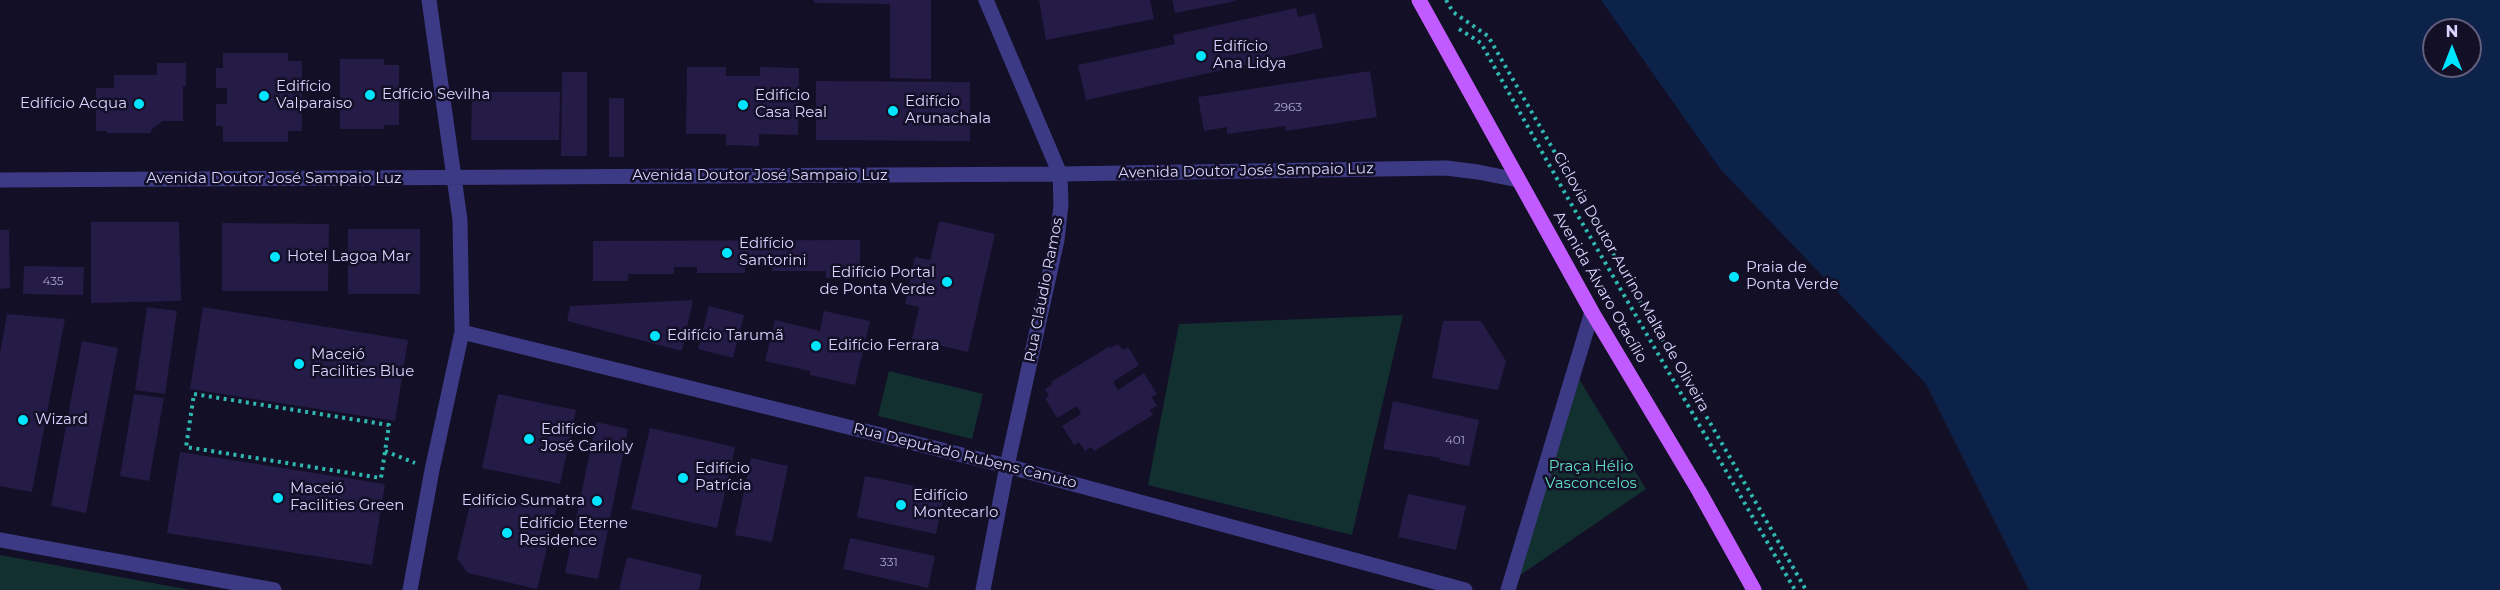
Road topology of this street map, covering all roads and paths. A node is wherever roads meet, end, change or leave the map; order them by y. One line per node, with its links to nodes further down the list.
1 (429, 0): 7 (street)
2 (986, 0): 6 (street, Rua Cláudio Ramos)
3 (1419, 0): 9 (main road, Avenida Álvaro Otacílio)
4 (1446, 0): 23 (path)
5 (1451, 24): 22 (path, Ciclovia Doutor Aurino Malta de Oliveira)
6 (1060, 174): 7 (street, Avenida Doutor José Sampaio Luz); 9 (street, Avenida Doutor José Sampaio Luz); 13 (street, Rua Cláudio Ramos)
7 (454, 177): 8 (street, Avenida Doutor José Sampaio Luz); 11 (street)
8 (0, 180)
9 (1518, 180): 10 (main road, Avenida Álvaro Otacílio)
10 (1592, 312): 20 (street); 21 (main road, Avenida Álvaro Otacílio)
11 (462, 332): 13 (street, Rua Deputado Rubens Canuto); 14 (street)
12 (385, 451): 12 (path); 14 (path)
13 (1007, 466): 18 (street, Rua Cláudio Ramos); 19 (street, Rua Deputado Rubens Canuto)
14 (432, 470): 17 (street)
15 (0, 540): 16 (street)
16 (274, 590)
17 (410, 590)
18 (983, 590)
19 (1465, 590)
20 (1508, 590)
21 (1754, 590)
22 (1795, 590)
23 (1806, 590)

